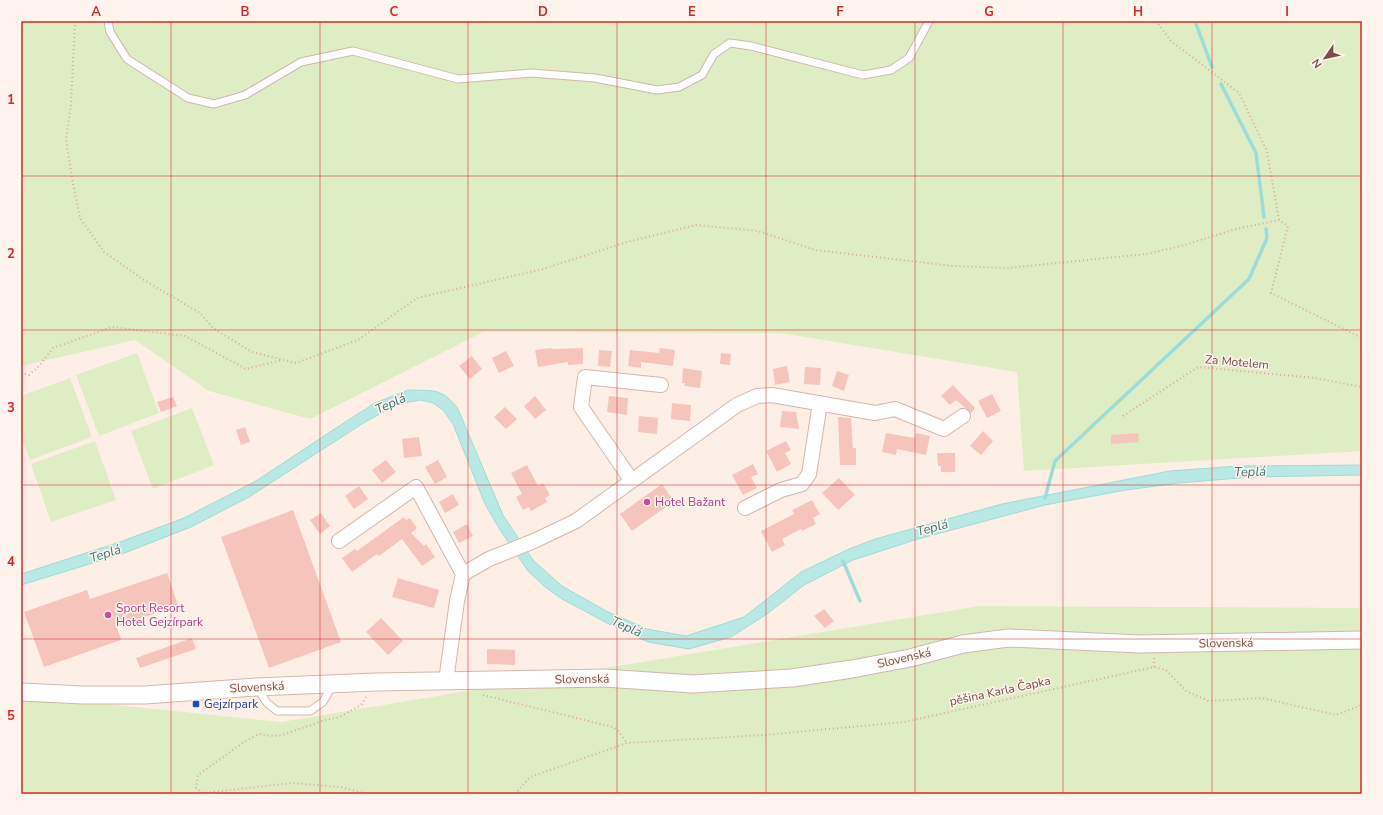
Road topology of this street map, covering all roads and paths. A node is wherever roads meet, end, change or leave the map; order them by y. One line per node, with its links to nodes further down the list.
1 (75, 21): 7 (path)
2 (108, 21): 3 (lane)
3 (929, 21)
4 (1156, 21): 5 (path)
5 (1279, 220): 6 (path); 7 (path)
6 (1362, 338)
7 (283, 360): 8 (path)
8 (21, 373)
9 (661, 385): 14 (street)
10 (1362, 388): 13 (path, Za Motelem)
11 (820, 403): 12 (street); 14 (street); 15 (street)
12 (963, 416)
13 (1123, 416)
14 (632, 481): 17 (street)
15 (745, 508)
16 (339, 541): 17 (street)
17 (463, 574): 19 (street)
18 (1362, 640): 19 (street, Slovenská)
19 (446, 681): 20 (street, Slovenská)
20 (375, 682): 21 (street, Slovenská); 27 (path)
21 (333, 684): 22 (street, Slovenská); 22 (lane)
22 (257, 687): 23 (street, Slovenská)
23 (21, 692)
24 (483, 695): 26 (path)
25 (1362, 705): 26 (path, pěšina Karla Čapka)
26 (626, 743): 28 (path, pěšina Karla Čapka)
27 (367, 794)
28 (515, 794)

